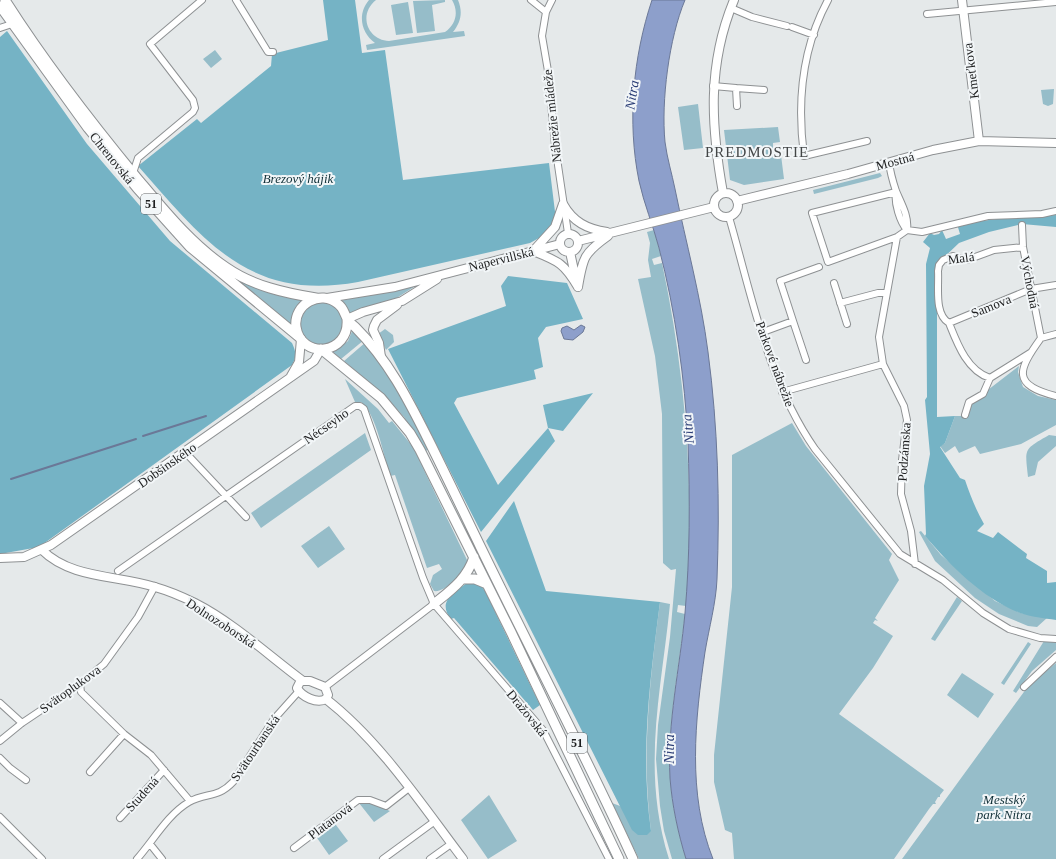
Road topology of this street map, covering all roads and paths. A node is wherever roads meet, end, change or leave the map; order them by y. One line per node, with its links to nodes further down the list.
1 (5, 0): 27 (main road, Chrenovská / 51)
2 (202, 0): 27 (street, Chrenovská)
3 (236, 0): 18 (street)
4 (531, 0): 8 (street)
5 (552, 0): 13 (street, Nábrežie mládeže)
6 (962, 0): 12 (street, Kmeťkova)
7 (826, 1): 17 (street)
8 (537, 2): 13 (street)
9 (1056, 2): 12 (street)
10 (732, 4): 17 (street); 19 (street)
11 (0, 6): 15 (main road, Chrenovská / 51)
12 (963, 10): 14 (street); 24 (street, Kmeťkova)
13 (546, 12): 31 (street, Nábrežie mládeže)
14 (927, 14)
15 (12, 24): 16 (street); 62 (main road, Chrenovská / 51)
16 (0, 28)
17 (814, 35): 23 (street)
18 (273, 52)
19 (713, 86): 20 (street); 29 (street)
20 (736, 88): 21 (street); 22 (street)
21 (764, 90)
22 (736, 106)
23 (867, 141)
24 (979, 141): 25 (street, Mostná); 26 (street, Mostná)
25 (1056, 143)
26 (889, 162): 28 (street); 30 (street, Mostná)
27 (133, 173): 52 (main road, Chrenovská / 51)
28 (896, 192): 36 (street); 39 (street)
29 (723, 193): 30 (street); 32 (street)
30 (737, 201): 34 (street)
31 (563, 204): 37 (street, Nábrežie mládeže); 38 (street); 43 (street)
32 (714, 207): 34 (street); 38 (street)
33 (1056, 211): 36 (street)
34 (729, 217): 60 (street, Parkové nábrežie)
35 (1022, 225): 42 (street, Východná)
36 (907, 230): 39 (street)
37 (568, 233): 40 (street); 41 (street)
38 (612, 233): 40 (street); 49 (street)
39 (897, 238): 51 (street, Podzámska)
40 (578, 241): 44 (street)
41 (560, 244): 43 (street, Napervillská); 44 (street)
42 (1023, 247): 50 (street, Východná); 58 (street, Malá)
43 (533, 250): 46 (street, Napervillská); 49 (street)
44 (570, 252): 49 (street)
45 (819, 266): 57 (street)
46 (442, 275): 53 (street, Napervillská); 54 (street, Napervillská)
47 (834, 283): 55 (street)
48 (1056, 286): 50 (street, Samova)
49 (578, 287)
50 (1031, 289): 58 (street, Samova); 63 (street, Východná)
51 (886, 293): 55 (street); 68 (street, Podzámska)
52 (317, 298): 53 (main road, 51); 62 (main road)
53 (328, 298): 56 (main road, 51)
54 (402, 301): 56 (street, Napervillská); 66 (street)
55 (840, 303): 59 (street)
56 (347, 319): 64 (main road); 66 (main road, 51)
57 (794, 321): 60 (street); 67 (street)
58 (949, 323): 70 (street, Malá)
59 (847, 324)
60 (763, 332): 71 (street, Parkové nábrežie)
61 (1056, 334): 63 (street)
62 (300, 338): 64 (main road, 51); 69 (street, Dobšinského)
63 (1041, 338): 65 (street)
64 (321, 349): 69 (street, Dobšinského); 78 (main road, 51)
65 (1030, 353): 70 (street); 72 (street)
66 (381, 357): 118 (main road, 51)
67 (806, 360)
68 (883, 364): 71 (street); 80 (street, Podzámska)
69 (290, 378): 74 (street, Dobšinského)
70 (990, 378): 73 (street)
71 (782, 392): 80 (street, Parkové nábrežie)
72 (1056, 396)
73 (965, 415)
74 (185, 452): 75 (street); 77 (street, Dobšinského)
75 (226, 496): 76 (street); 81 (street, Nécseyho); 85 (street, Nécseyho)
76 (246, 517)
77 (42, 550): 79 (street, Dobšinského); 84 (street, Dolnozoborská)
78 (474, 557): 82 (main road); 83 (main road, 51)
79 (0, 558)
80 (915, 564): 86 (street)
81 (118, 571)
82 (464, 579): 83 (main road); 85 (main road)
83 (487, 584): 117 (main road, 51)
84 (155, 586): 88 (street, Dolnozoborská); 89 (street, Svätoplukova)
85 (434, 604): 90 (street); 116 (street, Dražovská)
86 (1056, 639)
87 (1056, 657): 91 (street)
88 (303, 680): 90 (street, Dolnozoborská); 92 (street)
89 (80, 684): 95 (street, Svätoplukova); 96 (street, Studená)
90 (325, 687): 93 (street)
91 (1024, 687)
92 (299, 691): 93 (street); 103 (street, Svätourbanská)
93 (326, 699): 102 (street)
94 (0, 703): 95 (street)
95 (22, 722): 97 (street, Svätoplukova)
96 (124, 734): 99 (street, Studená); 100 (street)
97 (0, 740)
98 (0, 758): 101 (street)
99 (164, 770): 103 (street, Studená); 105 (street, Studená)
100 (90, 772)
101 (26, 780)
102 (409, 788): 106 (street); 109 (street, Platanová)
103 (190, 801): 107 (street, Svätourbanská)
104 (0, 817): 110 (street)
105 (120, 818)
106 (435, 821): 108 (street); 113 (street)
107 (150, 844): 111 (street, Svätourbanská); 112 (street)
108 (451, 844): 114 (street); 115 (street)
109 (294, 848)
110 (42, 859)
111 (137, 859)
112 (162, 859)
113 (383, 859)
114 (430, 859)
115 (463, 859)
116 (609, 859)
117 (619, 859)
118 (633, 859)

